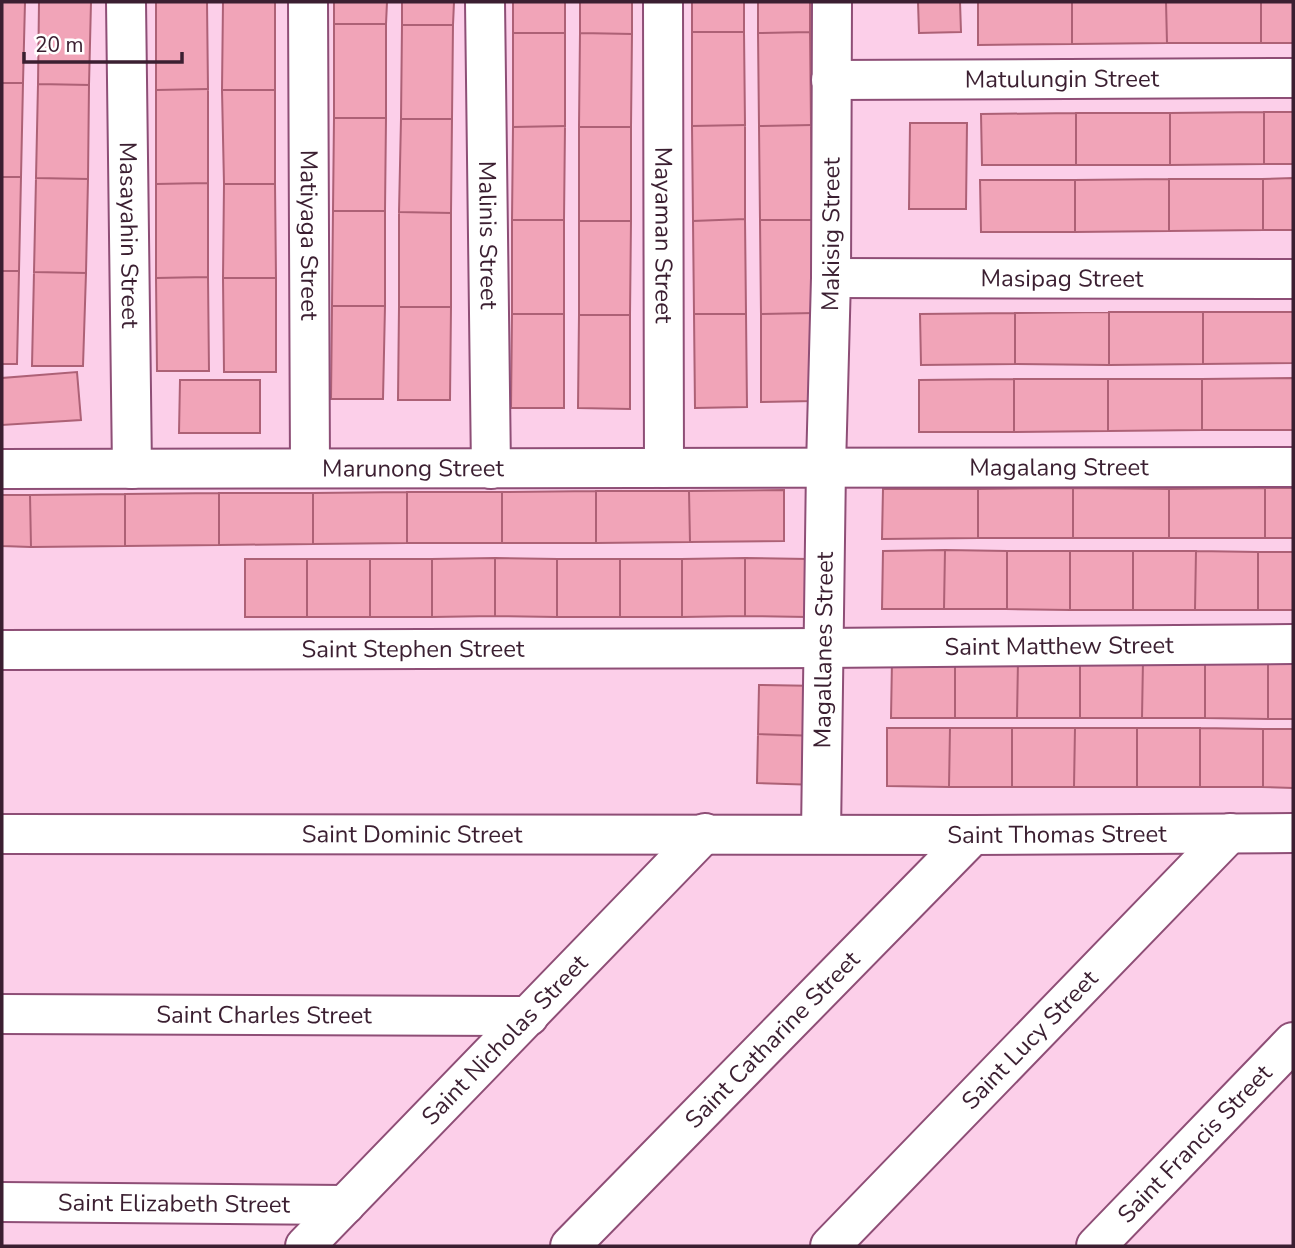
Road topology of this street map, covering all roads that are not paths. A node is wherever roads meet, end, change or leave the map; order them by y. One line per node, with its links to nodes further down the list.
1 (126, 2): 12 (street, Masayahin Street)
2 (308, 2): 13 (street, Matiyaga Street)
3 (485, 2): 16 (street, Malinis Street)
4 (663, 2): 14 (street, Mayaman Street)
5 (832, 2): 7 (street, Makisig Street)
6 (1293, 78): 7 (street, Matulungin Street)
7 (831, 80): 8 (street, Makisig Street)
8 (831, 278): 9 (street, Masipag Street); 10 (street, Makisig Street)
9 (1293, 279)
10 (826, 467): 11 (street, Magalang Street); 14 (street, Marunong Street); 18 (street, Magallanes Street)
11 (1293, 467)
12 (132, 468): 13 (street, Marunong Street); 15 (street, Marunong Street)
13 (310, 468): 16 (street, Marunong Street)
14 (664, 468): 16 (street, Marunong Street)
15 (2, 469)
16 (491, 469)
17 (1293, 644): 18 (street, Saint Matthew Street)
18 (824, 648): 19 (street, Saint Stephen Street); 24 (street, Magallanes Street)
19 (2, 650)
20 (1230, 833): 21 (street, Saint Thomas Street); 25 (street, Saint Thomas Street); 33 (street, Saint Lucy Street)
21 (1293, 833)
22 (2, 834): 23 (street, Saint Dominic Street)
23 (705, 834): 24 (street, Saint Dominic Street); 27 (street, Saint Nicholas Street)
24 (821, 834): 25 (street, Saint Thomas Street)
25 (973, 835): 32 (street, Saint Catharine Street)
26 (2, 1014): 27 (street, Saint Charles Street)
27 (528, 1016): 30 (street, Saint Nicholas Street)
28 (1293, 1042): 34 (street, Saint Francis Street)
29 (2, 1202): 30 (street, Saint Elizabeth Street)
30 (345, 1205): 31 (street, Saint Nicholas Street)
31 (305, 1246)
32 (570, 1246)
33 (830, 1246)
34 (1096, 1246)

